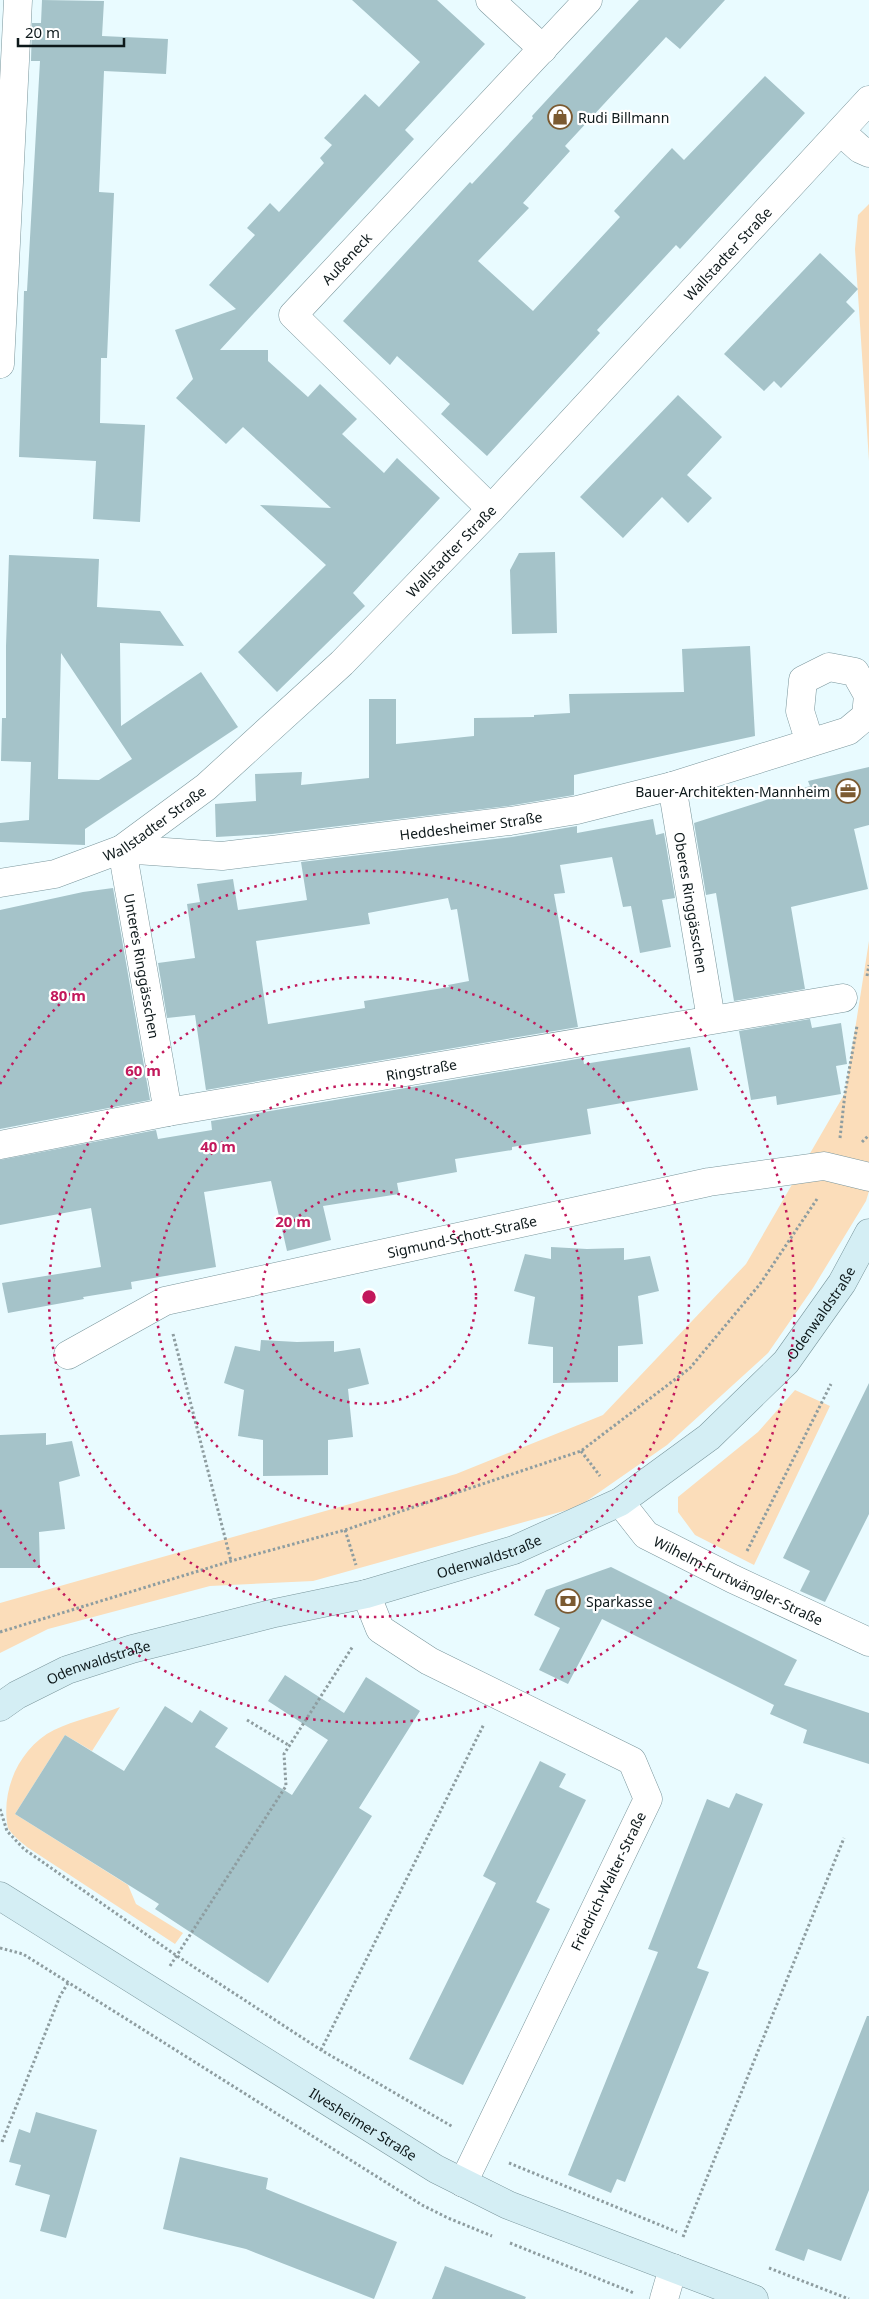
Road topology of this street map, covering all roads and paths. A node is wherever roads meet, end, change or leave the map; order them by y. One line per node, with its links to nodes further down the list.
1 (18, 0): 8 (street)
2 (490, 0): 4 (street)
3 (588, 0): 4 (street, Außeneck)
4 (542, 49): 9 (street, Außeneck)
5 (869, 100): 6 (street, Wallstadter Straße)
6 (840, 132): 7 (street); 9 (street, Wallstadter Straße)
7 (869, 153)
8 (0, 364)
9 (491, 509): 12 (street, Wallstadter Straße)
10 (810, 743): 11 (street, Heddesheimer Straße)
11 (672, 786): 12 (street, Heddesheimer Straße); 15 (street, Oberes Ringgässchen)
12 (122, 849): 13 (street, Wallstadter Straße); 17 (street, Unteres Ringgässchen)
13 (0, 883)
14 (843, 998): 15 (street, Ringstraße)
15 (711, 1019): 17 (street, Ringstraße)
16 (858, 1021): 19 (path)
17 (168, 1112): 18 (street, Ringstraße)
18 (0, 1145)
19 (837, 1169): 20 (street, Sigmund-Schott-Straße); 22 (street, Sigmund-Schott-Straße); 26 (path)
20 (869, 1177)
21 (869, 1233): 25 (street, Odenwaldstraße)
22 (165, 1302): 23 (street, Sigmund-Schott-Straße); 26 (path)
23 (68, 1355)
24 (831, 1384): 27 (path)
25 (620, 1502): 27 (street, Wilhelm-Furtwängler-Straße); 28 (street, Odenwaldstraße)
26 (231, 1561): 30 (path)
27 (733, 1579): 31 (street, Wilhelm-Furtwängler-Straße)
28 (366, 1594): 29 (street); 32 (street, Odenwaldstraße)
29 (380, 1629): 35 (path); 44 (street, Friedrich-Walter-Straße)
30 (0, 1632)
31 (869, 1642)
32 (0, 1707)
33 (247, 1720): 35 (path)
34 (484, 1723): 42 (path)
35 (290, 1746): 39 (path)
36 (0, 1809): 39 (path)
37 (844, 1838): 46 (path)
38 (0, 1896): 41 (street, Ilvesheimer Straße)
39 (177, 1956): 41 (path); 42 (path)
40 (68, 1983): 43 (path)
41 (153, 1991): 45 (street, Ilvesheimer Straße)
42 (320, 2050): 44 (path)
43 (2, 2142)
44 (480, 2143): 45 (street, Friedrich-Walter-Straße); 47 (path)
45 (463, 2183): 48 (street, Ilvesheimer Straße)
46 (688, 2222)
47 (692, 2238)
48 (673, 2268): 50 (street); 51 (street, Ilvesheimer Straße)
49 (768, 2268): 52 (path)
50 (664, 2299)
51 (754, 2299)
52 (849, 2299)

